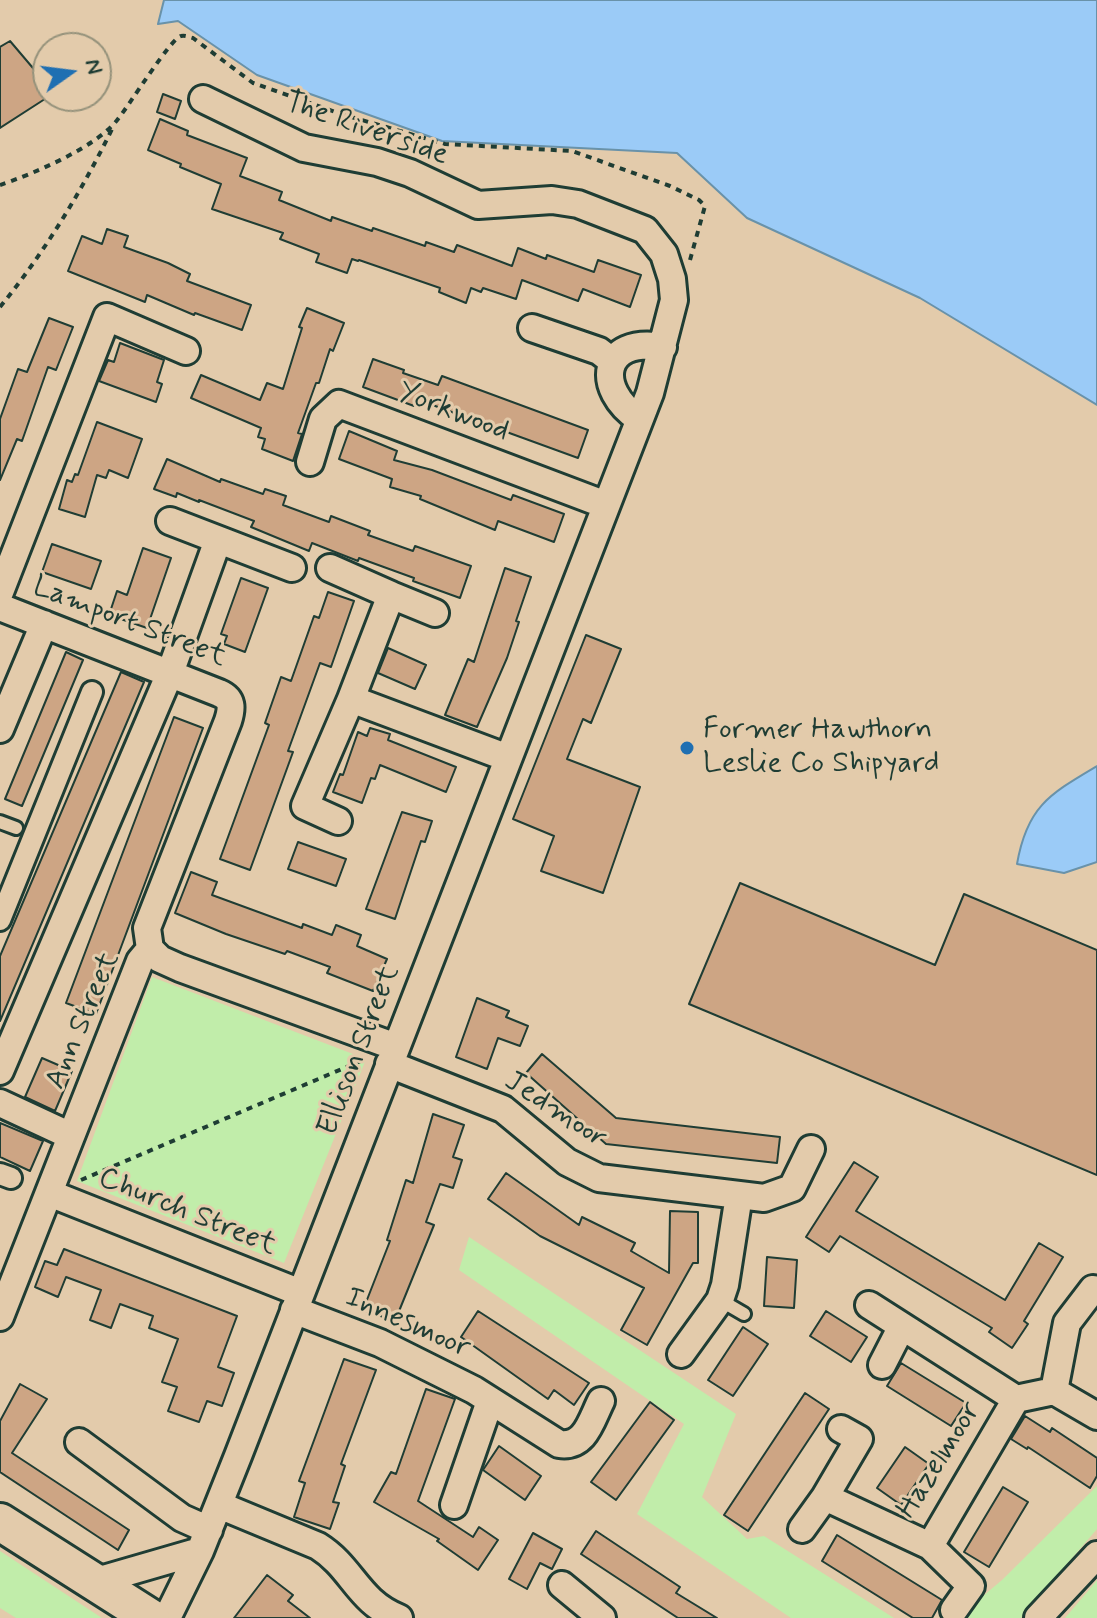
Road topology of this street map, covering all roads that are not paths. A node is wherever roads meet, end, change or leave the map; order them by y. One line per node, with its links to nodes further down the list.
1 (203, 99): 3 (street, The Riverside)
2 (532, 328): 5 (street)
3 (663, 347): 5 (street); 6 (street, The Riverside)
4 (186, 351): 13 (street)
5 (612, 361): 6 (street)
6 (639, 419): 8 (street, The Riverside)
7 (310, 462): 8 (street, Yorkwood)
8 (606, 505): 23 (street, Ellison Street)
9 (170, 521): 10 (street)
10 (218, 540): 11 (street); 18 (street)
11 (292, 568)
12 (330, 568): 14 (street)
13 (0, 592)
14 (391, 595): 16 (street); 20 (street)
15 (0, 607): 17 (street, Lamport Street)
16 (435, 613)
17 (44, 624): 18 (street, Lamport Street); 22 (street)
18 (170, 673): 21 (street, Lamport Street); 30 (street)
19 (92, 692): 27 (street)
20 (351, 699): 23 (street); 24 (street)
21 (231, 704): 28 (street, Ann Street)
22 (0, 729)
23 (508, 758): 29 (street, Ellison Street)
24 (338, 821)
25 (0, 822): 26 (lane)
26 (16, 828)
27 (0, 920)
28 (150, 949): 29 (street, Jedmoor); 32 (street, Ann Street)
29 (393, 1056): 35 (street, Jedmoor); 38 (street, Ellison Street)
30 (0, 1071)
31 (0, 1103): 32 (street)
32 (71, 1136): 34 (street, Ann Street)
33 (811, 1149): 35 (street, Jedmoor)
34 (49, 1193): 38 (street, Church Street); 41 (street, Ann Street)
35 (739, 1195): 37 (street)
36 (1093, 1289): 45 (street)
37 (720, 1300): 40 (lane); 43 (street)
38 (298, 1302): 47 (street, Innesmoor); 53 (street, Ellison Street)
39 (869, 1305): 42 (street)
40 (744, 1314)
41 (0, 1317)
42 (902, 1326): 44 (street); 46 (street)
43 (681, 1354)
44 (882, 1365)
45 (1054, 1391): 46 (street, Hazelmoor); 49 (street)
46 (1016, 1399): 59 (street, Hazelmoor)
47 (490, 1401): 48 (street, Innesmoor); 54 (street, Innesmoor)
48 (601, 1401)
49 (1097, 1416)
50 (841, 1429): 52 (street)
51 (79, 1442): 55 (street)
52 (825, 1497): 57 (street); 59 (street, Hazelmoor)
53 (219, 1505): 58 (street, Ellison Street); 67 (street)
54 (454, 1505)
55 (182, 1518): 58 (street); 61 (street)
56 (0, 1522): 62 (main road)
57 (802, 1529)
58 (204, 1541): 61 (street); 66 (street, Ellison Street)
59 (930, 1546): 64 (street)
60 (1097, 1555): 69 (street)
61 (155, 1563): 62 (street)
62 (93, 1582): 65 (main road)
63 (562, 1585): 68 (street)
64 (954, 1610)
65 (151, 1618)
66 (167, 1618)
67 (399, 1618)
68 (602, 1618)
69 (1038, 1618)

